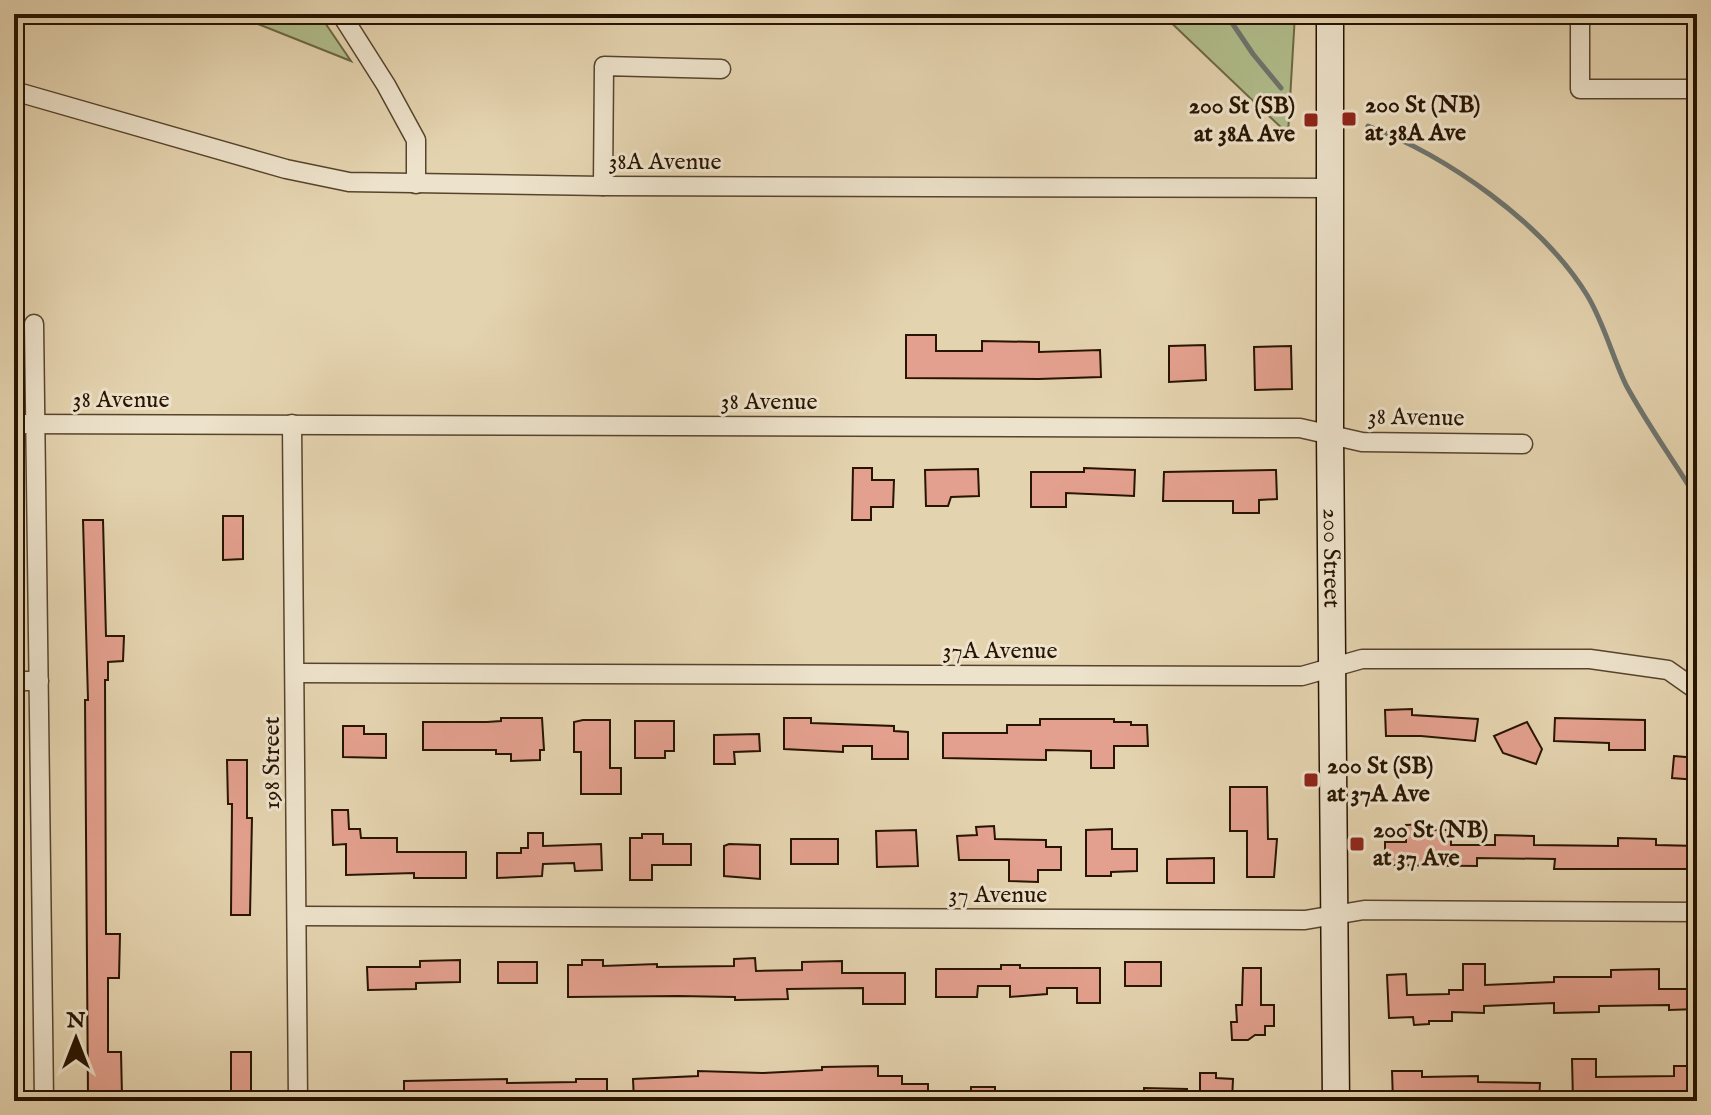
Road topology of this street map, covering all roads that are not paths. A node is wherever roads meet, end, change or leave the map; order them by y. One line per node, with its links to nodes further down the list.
1 (341, 14): 7 (street)
2 (1330, 14): 9 (main road, 200 Street)
3 (1580, 14): 5 (street)
4 (721, 69): 8 (street)
5 (1697, 89)
6 (14, 91): 7 (street, 38A Avenue)
7 (416, 184): 8 (street, 38A Avenue)
8 (603, 186): 9 (street, 38A Avenue)
9 (1329, 188): 14 (main road, 200 Street)
10 (34, 324): 12 (street)
11 (14, 424): 12 (street, 38 Avenue)
12 (37, 424): 13 (street, 38 Avenue); 19 (street)
13 (292, 424): 14 (street, 38 Avenue); 17 (street, 198 Street)
14 (1330, 435): 15 (street, 38 Avenue); 16 (main road, 200 Street)
15 (1523, 444)
16 (1331, 668): 17 (street, 37A Avenue); 20 (street, 37A Avenue); 23 (main road, 200 Street)
17 (296, 673): 22 (street, 198 Street)
18 (14, 681): 19 (street)
19 (39, 681): 24 (street)
20 (1695, 689)
21 (1697, 912): 23 (street, 37 Avenue)
22 (297, 916): 23 (street, 37 Avenue); 25 (street, 198 Street)
23 (1333, 916): 26 (main road, 200 Street)
24 (44, 1101)
25 (298, 1101)
26 (1336, 1101)

